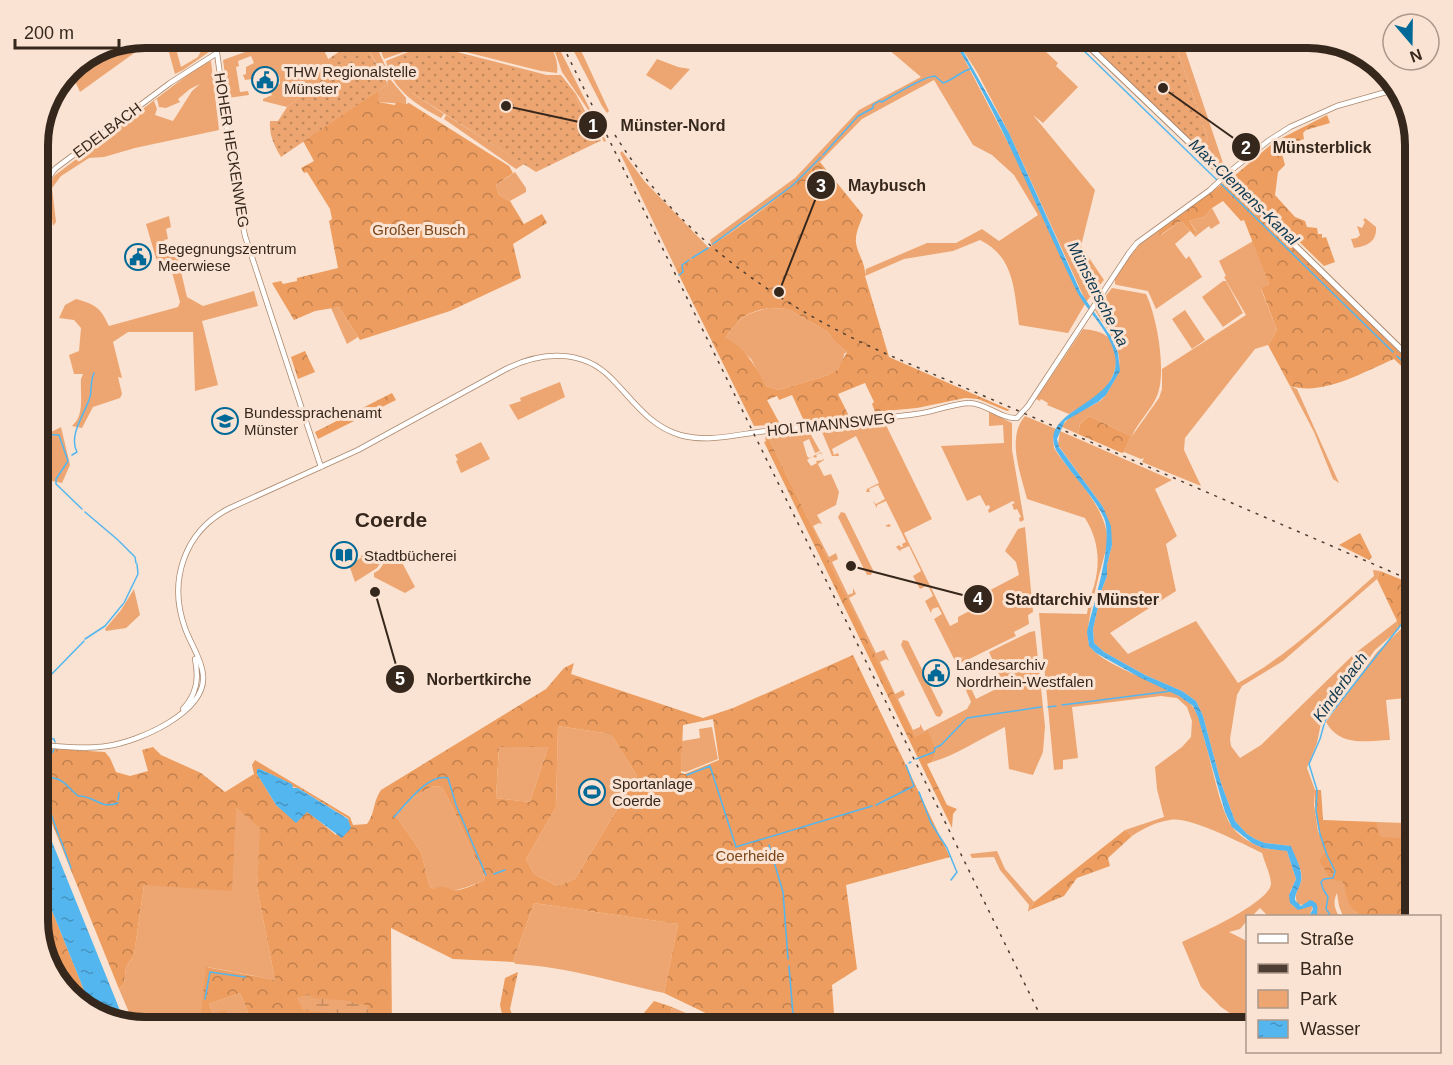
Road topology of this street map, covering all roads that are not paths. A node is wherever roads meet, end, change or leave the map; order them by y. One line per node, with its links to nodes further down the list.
1 (216, 48): 3 (street, HOHER HECKENWEG)
2 (1090, 48): 5 (main road)
3 (217, 53): 6 (street, EDELBACH); 8 (street, HOHER HECKENWEG)
4 (1389, 91): 5 (street)
5 (1221, 180): 7 (main road); 8 (street, HOLTMANNSWEG)
6 (48, 183)
7 (1405, 353)
8 (321, 467): 9 (street, HOLTMANNSWEG)
9 (48, 745)

